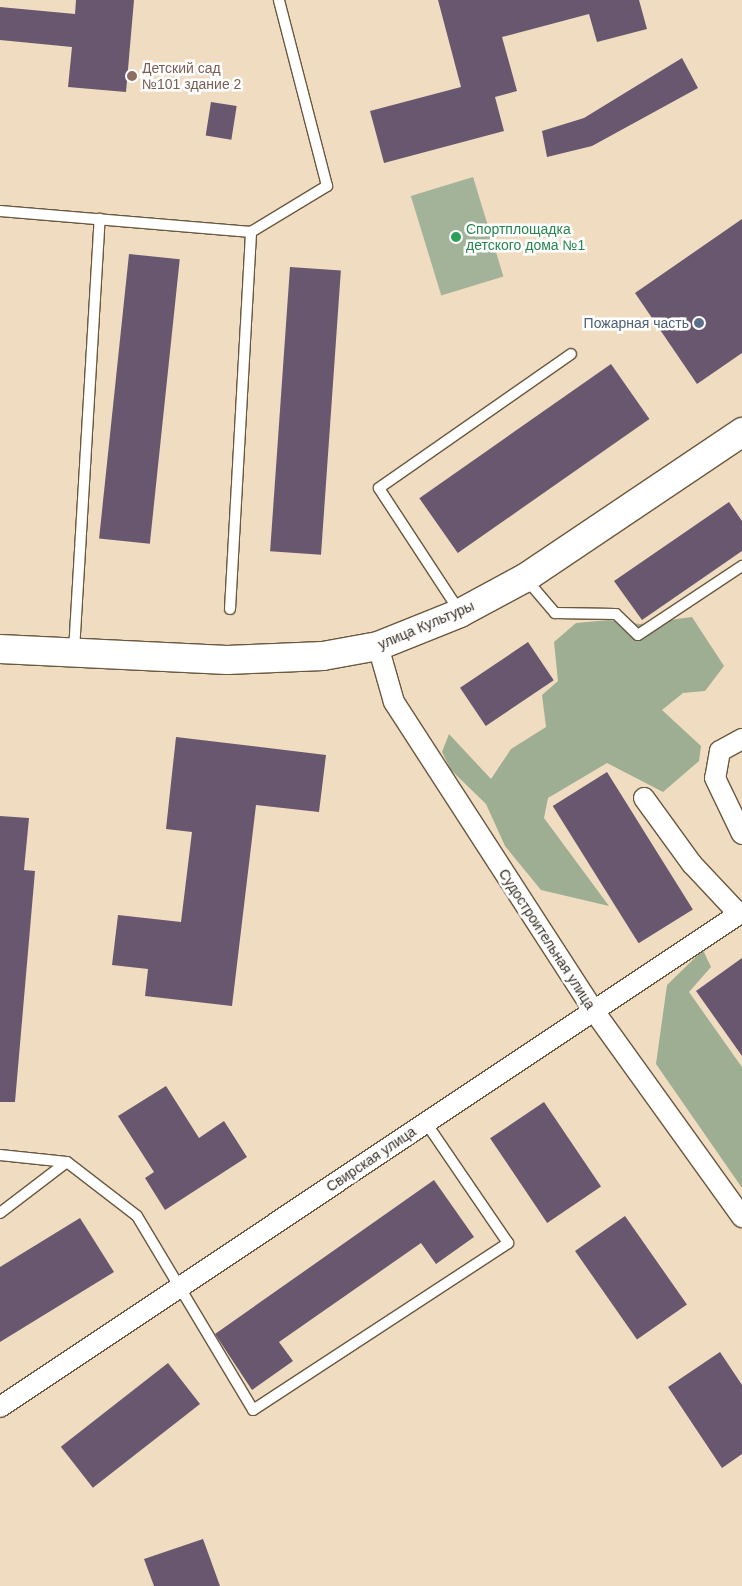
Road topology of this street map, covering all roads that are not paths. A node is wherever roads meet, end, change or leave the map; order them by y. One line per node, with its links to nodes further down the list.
1 (279, 0): 4 (lane)
2 (0, 211): 3 (lane)
3 (100, 219): 4 (lane); 13 (lane)
4 (251, 232): 9 (lane)
5 (571, 354): 10 (lane)
6 (742, 432): 8 (main road, улица Культуры)
7 (742, 566): 8 (lane)
8 (525, 578): 10 (main road, улица Культуры)
9 (230, 609)
10 (460, 613): 11 (main road, улица Культуры)
11 (378, 646): 13 (main road, улица Культуры); 18 (street, Судостроительная улица)
12 (0, 649): 13 (main road, улица Культуры)
13 (73, 652)
14 (742, 739): 16 (street)
15 (644, 798): 17 (street)
16 (742, 834)
17 (741, 913): 18 (street, Свирская улица)
18 (594, 1010): 19 (street, Свирская улица); 23 (street, Судостроительная улица)
19 (426, 1123): 24 (street, Свирская улица); 24 (lane)
20 (0, 1155): 21 (lane)
21 (67, 1162): 22 (lane); 24 (lane)
22 (0, 1213)
23 (742, 1217)
24 (178, 1288): 25 (street, Свирская улица)
25 (0, 1407)

